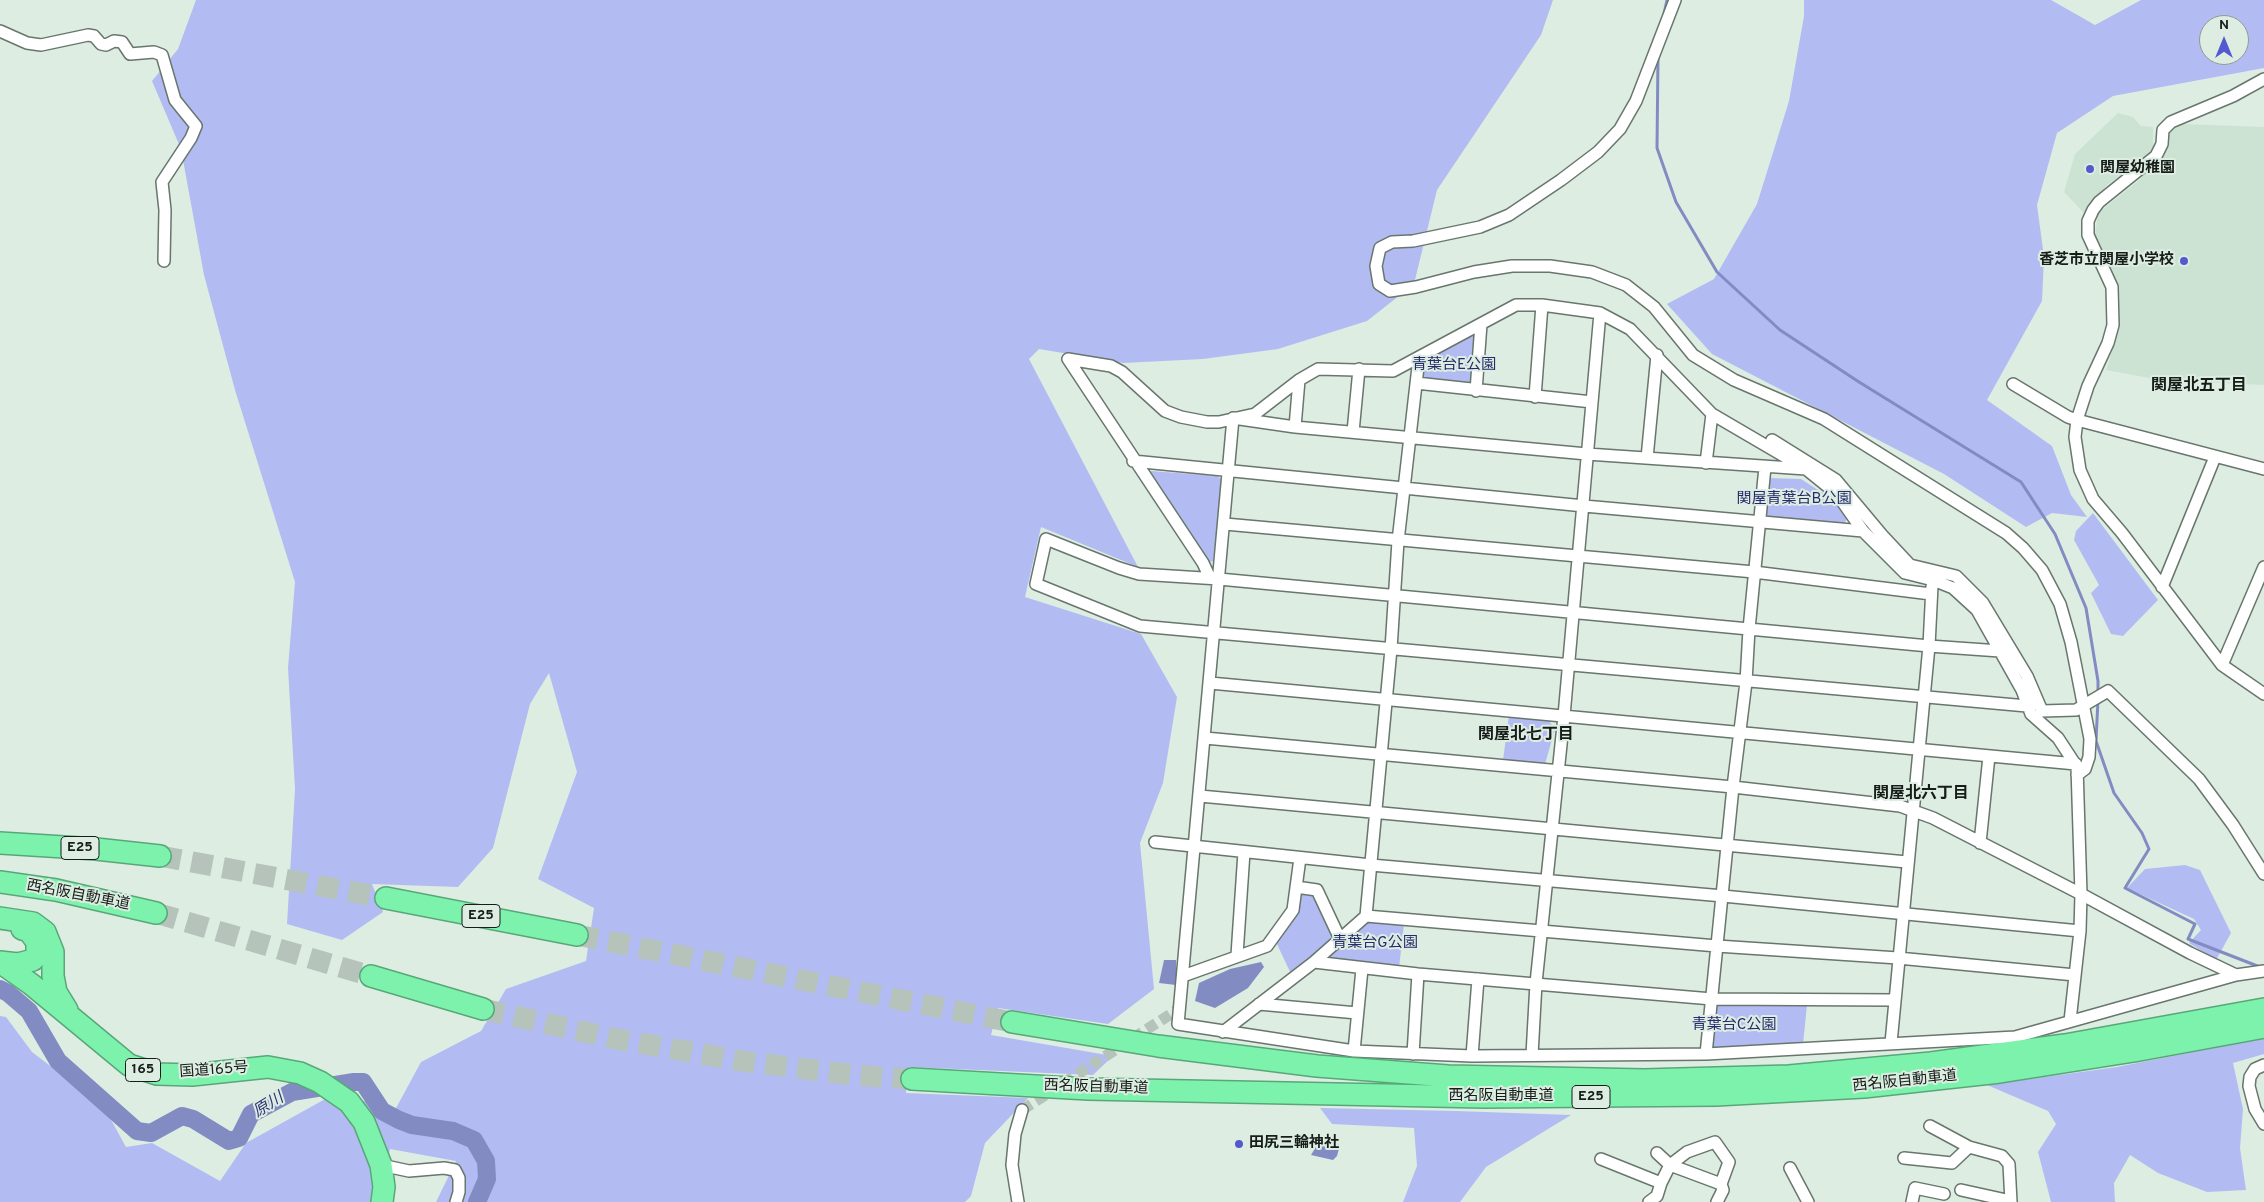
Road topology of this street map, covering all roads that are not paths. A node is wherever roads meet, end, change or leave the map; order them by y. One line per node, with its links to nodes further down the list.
1 (1675, 0): 60 (street)
2 (0, 31): 4 (street)
3 (2264, 79): 19 (street)
4 (164, 261)
5 (1542, 305): 6 (street); 7 (street); 15 (street)
6 (1600, 313): 8 (street); 16 (street)
7 (1481, 324): 9 (street); 14 (street)
8 (1657, 355): 17 (street); 26 (street)
9 (1419, 358): 10 (street); 12 (street)
10 (1359, 369): 11 (street); 21 (street)
11 (1299, 380): 18 (street); 20 (street)
12 (1416, 383): 14 (street); 22 (street)
13 (2013, 384): 19 (street)
14 (1476, 391): 15 (street)
15 (1535, 397): 16 (street)
16 (1592, 402): 24 (street)
17 (1712, 414): 28 (street); 30 (street)
18 (1234, 418): 20 (street); 27 (street); 32 (street)
19 (2077, 420): 25 (street); 44 (street)
20 (1294, 427): 21 (street)
21 (1353, 432): 22 (street)
22 (1411, 438): 24 (street); 33 (street)
23 (1772, 440): 60 (street)
24 (1588, 454): 26 (street); 34 (street)
25 (2215, 457): 31 (street); 44 (street)
26 (1648, 458): 28 (street)
27 (1134, 461): 32 (street); 42 (street)
28 (1706, 463): 29 (street)
29 (1765, 467): 30 (street); 35 (street)
30 (1806, 469): 37 (street)
31 (2264, 469)
32 (1229, 470): 33 (street); 36 (street)
33 (1404, 487): 34 (street); 38 (street)
34 (1584, 506): 35 (street); 39 (street)
35 (1758, 521): 37 (street); 41 (street)
36 (1225, 524): 38 (street); 42 (street)
37 (1863, 531): 43 (street)
38 (1398, 541): 39 (street); 45 (street)
39 (1578, 558): 41 (street); 47 (street)
40 (2264, 567): 54 (street)
41 (1754, 572): 46 (street); 48 (street)
42 (1214, 578): 45 (street); 49 (street); 49 (street)
43 (1933, 580): 46 (street); 52 (street)
44 (2162, 587): 54 (street)
45 (1394, 594): 47 (street); 51 (street)
46 (1931, 594): 50 (street)
47 (1572, 611): 48 (street); 53 (street)
48 (1748, 629): 50 (street); 55 (street)
49 (1214, 632): 51 (street); 56 (street)
50 (1929, 646): 52 (street); 58 (street)
51 (1391, 649): 53 (street); 59 (street)
52 (2000, 651): 61 (street)
53 (1569, 664): 55 (street); 62 (street)
54 (2222, 665): 57 (street)
55 (1746, 682): 58 (street); 63 (street)
56 (1210, 683): 59 (street); 64 (street)
57 (2264, 694)
58 (1923, 697): 61 (street); 65 (street)
59 (1386, 700): 62 (street); 66 (street)
60 (2088, 703): 68 (street); 85 (street)
61 (2027, 706): 68 (street)
62 (1564, 716): 63 (street); 69 (street)
63 (1740, 733): 65 (street); 70 (street)
64 (1205, 738): 66 (street); 71 (street)
65 (1917, 749): 67 (street); 72 (street)
66 (1381, 755): 69 (street); 73 (street)
67 (1989, 756): 68 (street); 77 (street)
68 (2077, 769): 89 (street)
69 (1557, 770): 70 (street); 74 (street)
70 (1733, 787): 72 (street); 78 (street)
71 (1200, 796): 73 (street); 79 (street)
72 (1912, 809): 77 (street); 83 (street)
73 (1376, 811): 74 (street); 84 (street)
74 (1551, 828): 78 (street); 86 (street)
75 (1156, 842): 79 (street)
76 (0, 843): 81 (highway, E25)
77 (1980, 843): 89 (street)
78 (1728, 845): 83 (street); 90 (street)
79 (1194, 848): 80 (street); 114 (street)
80 (1244, 852): 82 (street); 102 (street)
81 (160, 856)
82 (1300, 858): 84 (street); 88 (street)
83 (1907, 862): 93 (street)
84 (1371, 865): 86 (street); 94 (street)
85 (2264, 874)
86 (1546, 881): 90 (street); 97 (street)
87 (0, 882): 92 (highway, 西名阪自動車道)
88 (1296, 887): 100 (street); 102 (street)
89 (2081, 894): 98 (street); 112 (street)
90 (1723, 896): 93 (street); 101 (street)
91 (386, 898): 99 (highway, E25)
92 (156, 913)
93 (1902, 915): 98 (street); 103 (street)
94 (1366, 916): 97 (street); 100 (street)
95 (0, 918): 107 (highway)
96 (0, 924): 104 (highway)
97 (1541, 931): 101 (street); 116 (street)
98 (2080, 931): 111 (street)
99 (577, 935)
100 (1340, 939): 106 (street)
101 (1718, 946): 103 (street); 118 (street)
102 (1237, 955): 114 (street)
103 (1898, 958): 111 (street); 119 (street)
104 (33, 960): 105 (highway); 117 (highway)
105 (0, 962): 117 (highway, 国道165号 / 165)
106 (1314, 962): 108 (street); 120 (street)
107 (53, 968): 117 (highway); 124 (highway)
108 (1362, 968): 110 (street); 123 (street)
109 (2264, 971): 112 (street)
110 (1418, 974): 115 (street); 131 (street)
111 (2075, 975): 125 (street)
112 (2236, 975): 125 (street)
113 (371, 976): 121 (highway)
114 (1183, 976): 128 (street)
115 (1478, 979): 116 (street); 134 (street)
116 (1536, 983): 118 (street); 133 (street)
117 (31, 984): 124 (highway, 国道165号 / 165)
118 (1712, 999): 119 (street); 132 (street)
119 (1894, 1000): 129 (street)
120 (1259, 1004): 123 (street); 128 (street)
121 (483, 1009)
122 (2264, 1009): 126 (highway, 西名阪自動車道 / E25)
123 (1358, 1013): 130 (street)
124 (69, 1015): 144 (highway, 国道165号 / 165)
125 (2070, 1021): 129 (street)
126 (1012, 1022)
127 (2264, 1027): 136 (highway, 西名阪自動車道 / E25)
128 (1223, 1032): 130 (street)
129 (1891, 1043): 132 (street)
130 (1354, 1051): 131 (street)
131 (1413, 1054): 134 (street)
132 (1706, 1054): 133 (street)
133 (1532, 1055): 134 (street)
134 (1472, 1056)
135 (2264, 1065): 138 (street)
136 (912, 1079)
137 (1022, 1110): 153 (street)
138 (2264, 1124)
139 (1930, 1126): 140 (street)
140 (1970, 1147): 142 (street); 158 (street)
141 (1657, 1153): 145 (street)
142 (1904, 1158)
143 (1601, 1159): 147 (street)
144 (381, 1165): 151 (highway, 国道165号 / 165); 152 (street)
145 (1670, 1165): 147 (street); 148 (street); 148 (street)
146 (1790, 1168): 156 (street)
147 (1661, 1183): 154 (street)
148 (1720, 1184): 155 (street)
149 (1961, 1190): 158 (street)
150 (1944, 1194): 157 (street)
151 (382, 1202)
152 (456, 1202)
153 (1018, 1202)
154 (1649, 1202)
155 (1718, 1202)
156 (1808, 1202)
157 (1912, 1202)
158 (2011, 1202)

